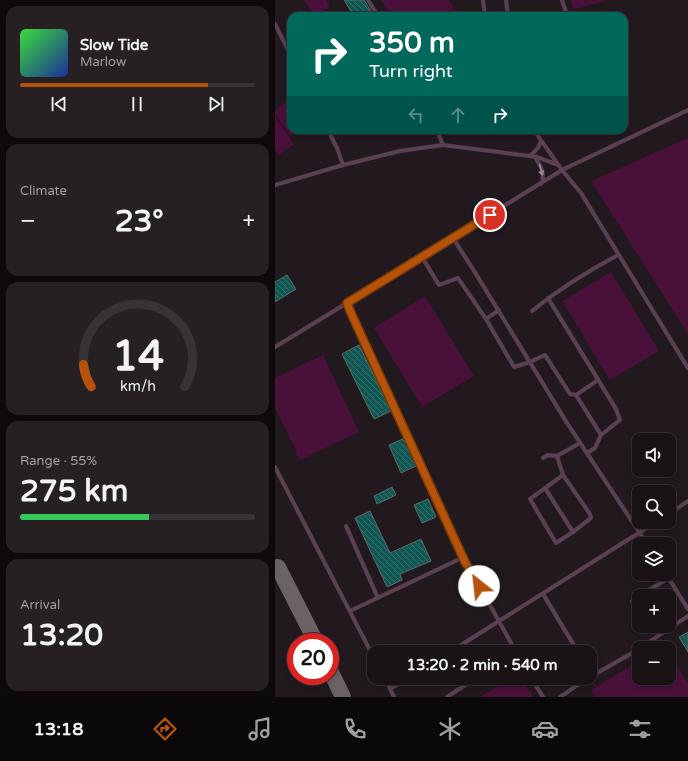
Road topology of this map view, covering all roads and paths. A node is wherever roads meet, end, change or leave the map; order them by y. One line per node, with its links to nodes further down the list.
1 (368, 0): 5 (lane)
2 (483, 0): 6 (lane)
3 (507, 0): 7 (lane)
4 (562, 0): 8 (lane)
5 (376, 12)
6 (484, 12)
7 (508, 12)
8 (566, 12)
9 (275, 24): 10 (lane)
10 (287, 48)
11 (688, 110): 21 (lane)
12 (330, 134): 19 (lane)
13 (439, 134): 16 (lane)
14 (537, 134): 15 (lane)
15 (541, 141): 17 (lane); 20 (lane)
16 (443, 145): 17 (lane); 19 (lane)
17 (530, 156): 18 (lane)
18 (535, 157): 20 (lane); 22 (lane, one-way to 22)
19 (343, 165): 23 (lane)
20 (559, 165): 21 (lane)
21 (562, 170): 22 (lane); 25 (lane)
22 (541, 184): 24 (lane)
23 (275, 185)
24 (453, 238): 26 (lane); 29 (lane)
25 (618, 255): 27 (lane); 34 (lane)
26 (422, 257): 28 (lane); 31 (lane)
27 (548, 298): 30 (lane); 35 (lane)
28 (347, 303): 32 (lane); 52 (lane)
29 (499, 310): 31 (lane); 33 (lane)
30 (532, 311)
31 (486, 319): 33 (lane)
32 (275, 347)
33 (530, 362): 36 (lane); 38 (lane)
34 (688, 368)
35 (598, 380): 36 (lane); 37 (lane)
36 (575, 395): 37 (lane)
37 (601, 434): 39 (lane)
38 (581, 444): 39 (lane); 40 (lane)
39 (587, 453): 50 (lane)
40 (557, 456): 41 (lane); 43 (lane)
41 (543, 458)
42 (275, 467): 59 (lane)
43 (563, 475): 44 (lane); 49 (lane)
44 (545, 488): 49 (lane); 49 (lane)
45 (688, 501): 46 (lane)
46 (676, 509)
47 (346, 526): 57 (lane)
48 (645, 529): 50 (lane)
49 (573, 532)
50 (639, 533): 51 (lane); 56 (lane)
51 (642, 537)
52 (464, 558): 57 (lane); 61 (lane)
53 (664, 581): 55 (lane)
54 (671, 581): 58 (lane)
55 (651, 589)
56 (543, 594): 61 (lane); 66 (lane)
57 (378, 598): 59 (lane)
58 (688, 609)
59 (350, 611): 63 (lane)
60 (688, 616): 62 (lane)
61 (499, 622): 64 (lane); 65 (lane)
62 (650, 641)
63 (367, 645)
64 (461, 645)
65 (512, 645)
66 (574, 645)
67 (632, 652): 68 (lane)
68 (597, 672)
69 (388, 685): 74 (lane)
70 (397, 685): 74 (lane)
71 (465, 685): 76 (lane)
72 (535, 685): 77 (lane)
73 (577, 685): 78 (lane)
74 (390, 689): 75 (lane)
75 (394, 697)
76 (447, 697)
77 (543, 697)
78 (560, 697)

